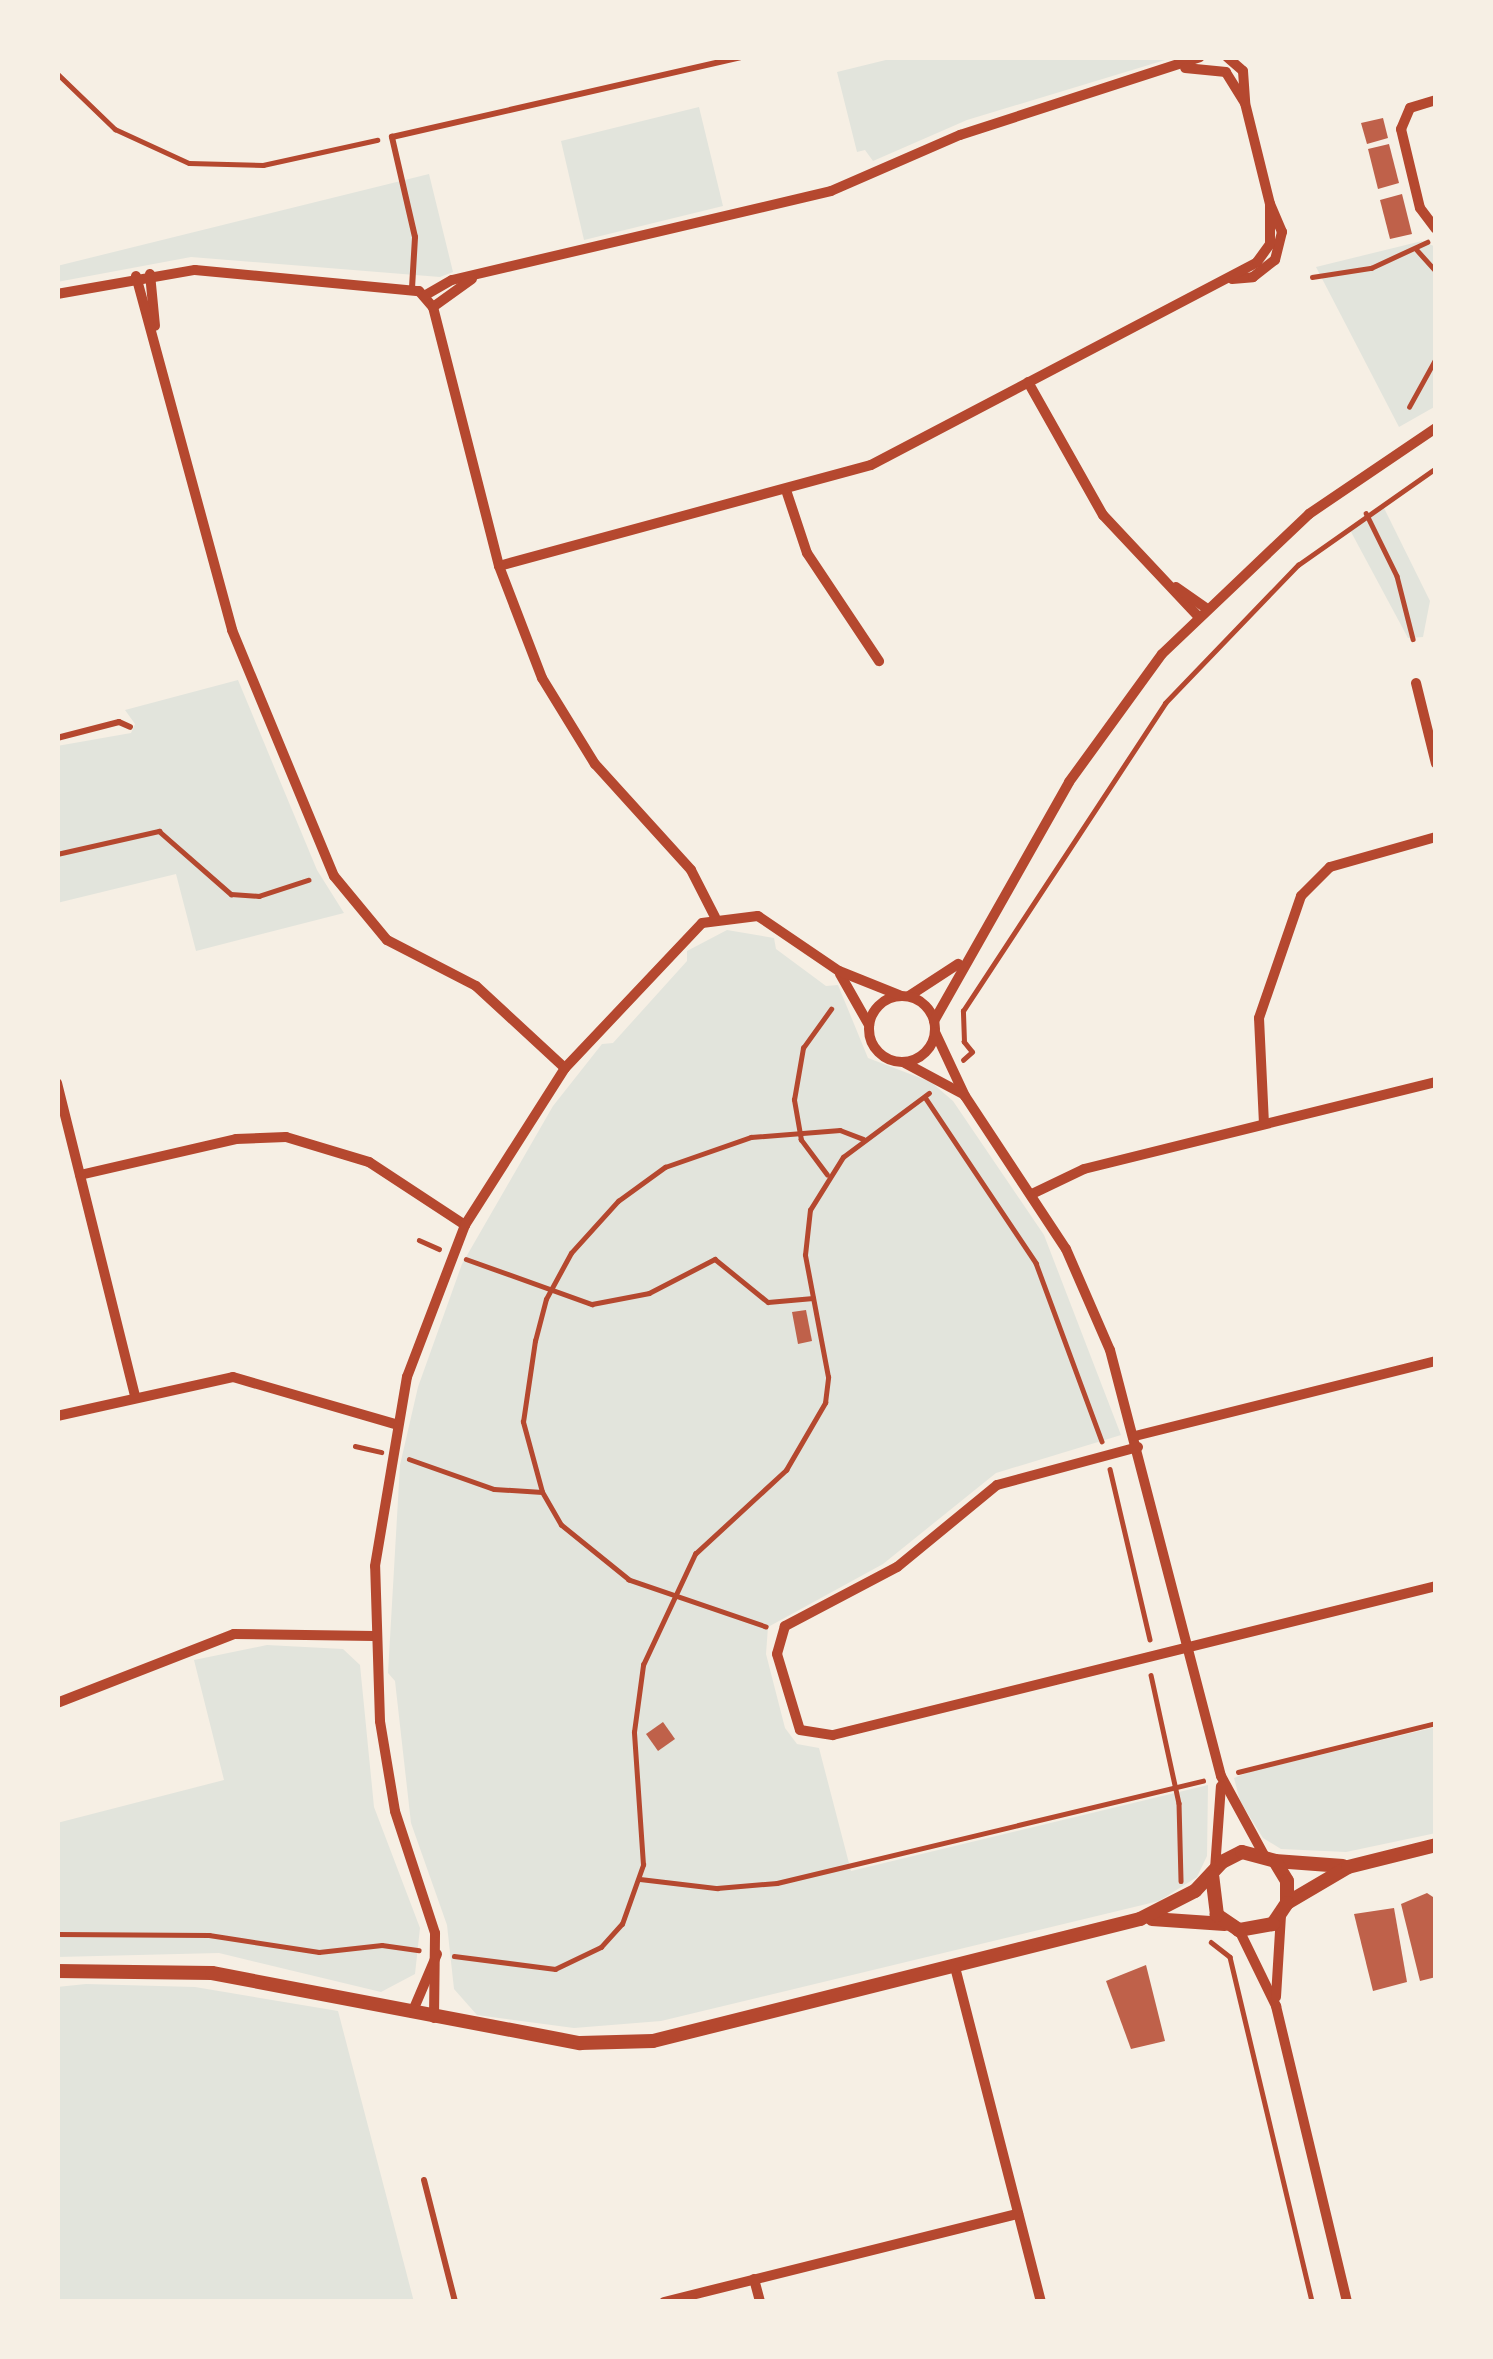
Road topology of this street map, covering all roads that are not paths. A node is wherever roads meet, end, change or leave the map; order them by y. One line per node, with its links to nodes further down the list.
1 (740, 57): 11 (lane)
2 (1200, 57): 4 (street)
3 (1226, 57): 6 (street)
4 (1184, 68): 6 (street); 10 (street)
5 (1436, 100): 7 (street)
6 (1245, 103): 16 (street)
7 (1436, 232)
8 (150, 274): 9 (street); 11 (street); 15 (street)
9 (136, 276): 12 (street); 15 (street)
10 (472, 279): 13 (street); 14 (street)
11 (412, 288): 13 (street)
12 (57, 294)
13 (424, 296): 14 (street)
14 (433, 308): 19 (street)
15 (155, 326): 34 (street)
16 (1028, 382): 18 (street); 20 (street)
17 (1436, 428): 20 (street)
18 (787, 493): 19 (street); 21 (street)
19 (499, 566): 27 (street)
20 (1201, 611): 28 (street)
21 (879, 661)
22 (1416, 682): 25 (street)
23 (130, 727): 24 (lane)
24 (57, 738)
25 (1436, 764)
26 (1436, 837): 38 (street)
27 (716, 917): 29 (street); 34 (street)
28 (961, 962): 30 (street); 32 (street)
29 (838, 971): 30 (street); 31 (street)
30 (904, 996): 31 (street); 32 (street)
31 (869, 1025): 33 (street)
32 (934, 1026): 33 (street); 35 (street)
33 (902, 1062): 35 (street)
34 (565, 1068): 41 (street)
35 (946, 1076): 40 (street)
36 (1436, 1082): 38 (street)
37 (57, 1083): 39 (street)
38 (1264, 1124): 40 (street)
39 (80, 1174): 41 (street); 43 (street)
40 (1034, 1193): 46 (street)
41 (465, 1225): 45 (street)
42 (1436, 1361): 46 (street)
43 (135, 1397): 44 (street); 45 (street)
44 (57, 1416)
45 (395, 1424): 48 (street)
46 (1137, 1442): 49 (street); 49 (street)
47 (1436, 1586): 49 (street)
48 (374, 1636): 50 (street); 59 (street)
49 (1189, 1647): 51 (street)
50 (57, 1703)
51 (1221, 1776): 53 (street); 55 (street)
52 (1436, 1845): 54 (street)
53 (1269, 1858): 54 (street); 55 (street); 56 (street)
54 (1348, 1867): 56 (street)
55 (1214, 1874): 57 (street); 58 (street)
56 (1284, 1909): 58 (street); 62 (street)
57 (1140, 1919): 58 (street); 61 (street)
58 (1232, 1927): 62 (street)
59 (437, 1954): 63 (street); 64 (street)
60 (57, 1971): 63 (street)
61 (956, 1971): 64 (street); 66 (street)
62 (1276, 2006): 72 (street)
63 (412, 2013): 64 (street)
64 (434, 2018)
65 (424, 2180): 68 (lane)
66 (1018, 2214): 67 (street); 71 (street)
67 (754, 2279): 69 (street); 70 (street)
68 (455, 2302)
69 (664, 2302)
70 (760, 2302)
71 (1041, 2302)
72 (1347, 2302)

